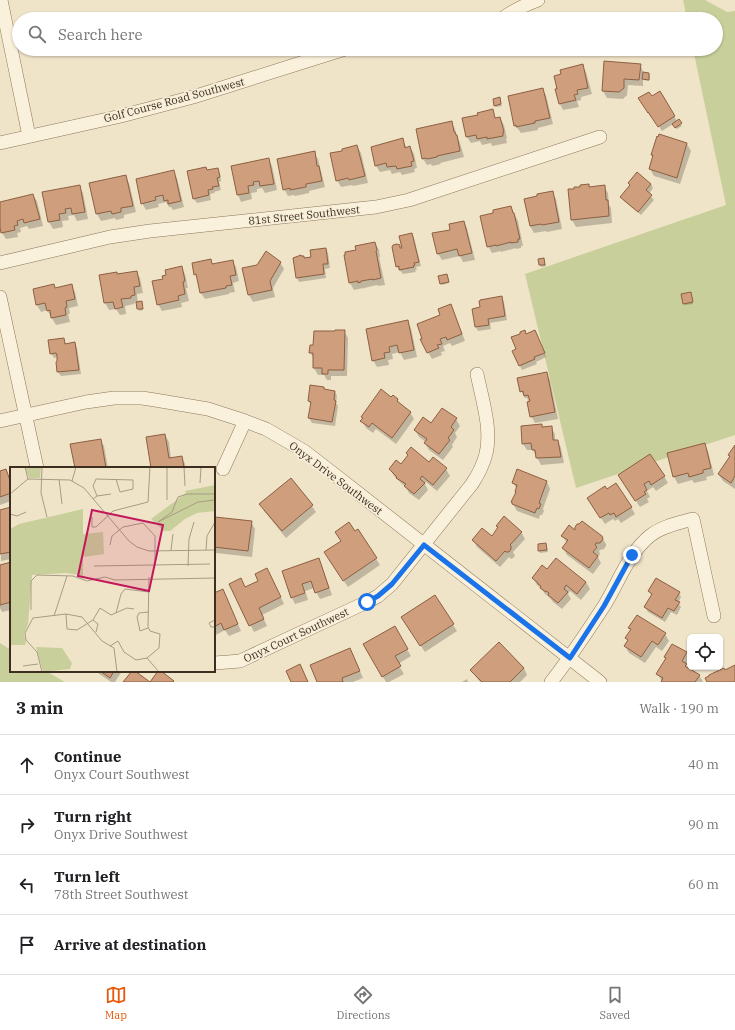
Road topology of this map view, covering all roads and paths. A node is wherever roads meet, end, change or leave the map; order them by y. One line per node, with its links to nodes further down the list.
1 (2, 0): 4 (street)
2 (538, 0): 3 (street)
3 (511, 12)
4 (12, 50)
5 (13, 56): 7 (street)
6 (323, 56): 7 (street, Golf Course Road Southwest)
7 (29, 136): 9 (street, Golf Course Road Southwest)
8 (600, 137): 10 (street, 81st Street Southwest)
9 (0, 143)
10 (0, 263)
11 (0, 297): 13 (street)
12 (477, 374): 18 (street, Onyx Court Southwest)
13 (26, 416): 14 (street, Onyx Drive Southwest); 15 (street, Onyx Drive Southwest); 16 (street)
14 (245, 421): 17 (street); 18 (street, Onyx Drive Southwest)
15 (0, 422)
16 (37, 467)
17 (223, 469)
18 (424, 545): 20 (street, Onyx Drive Southwest); 21 (street, Onyx Court Southwest)
19 (714, 616): 20 (street)
20 (570, 658): 22 (street); 23 (street, Onyx Drive Southwest)
21 (215, 663)
22 (551, 682)
23 (600, 682)

